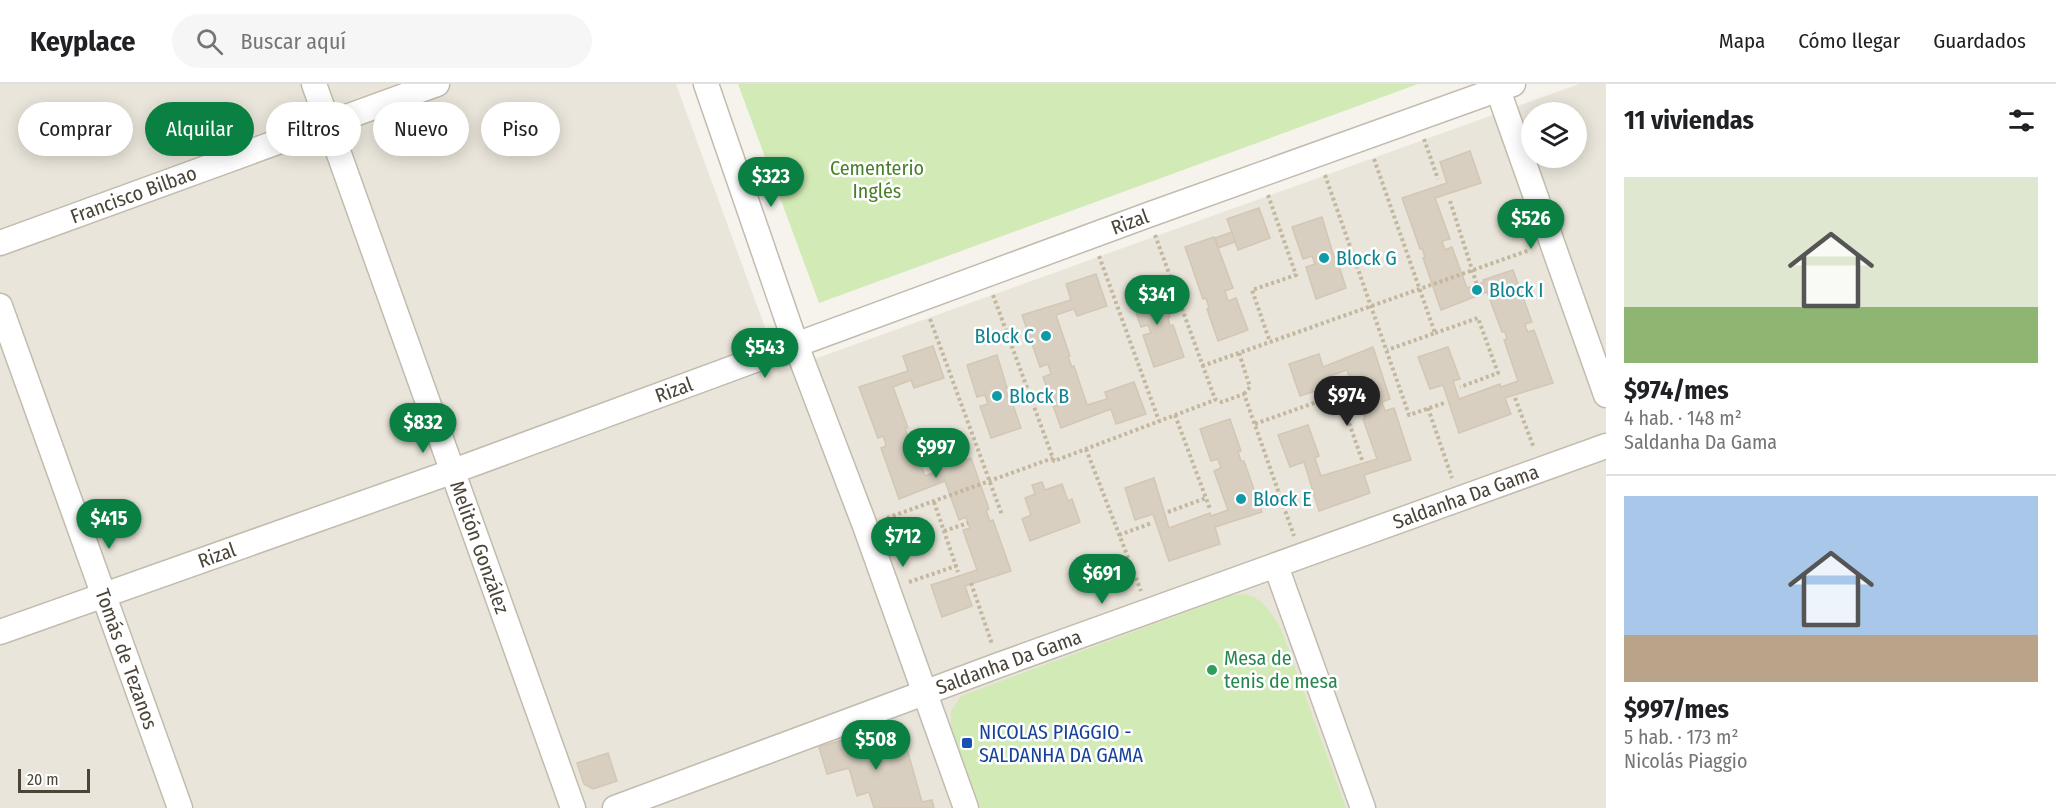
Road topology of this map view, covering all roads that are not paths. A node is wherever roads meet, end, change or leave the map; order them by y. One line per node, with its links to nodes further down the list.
1 (314, 84): 5 (street, Melitón González)
2 (437, 84): 6 (street, Francisco Bilbao)
3 (706, 84): 11 (street)
4 (1506, 87): 11 (street, Rizal); 12 (street)
5 (321, 102)
6 (361, 112)
7 (266, 147): 9 (street, Francisco Bilbao)
8 (340, 156): 14 (street, Melitón González)
9 (0, 243)
10 (0, 306): 16 (street, Tomás de Tezanos)
11 (796, 345): 14 (street, Rizal); 18 (street)
12 (1606, 395)
13 (1606, 446): 15 (street, Saldanha Da Gama)
14 (451, 472): 16 (street, Rizal); 20 (street, Melitón González)
15 (1276, 566): 18 (street, Saldanha Da Gama); 23 (street)
16 (103, 594): 17 (street, Rizal); 19 (street, Tomás de Tezanos)
17 (0, 632)
18 (925, 692): 21 (street, Saldanha Da Gama); 22 (street)
19 (180, 808)
20 (573, 808)
21 (615, 808)
22 (966, 808)
23 (1363, 808)

